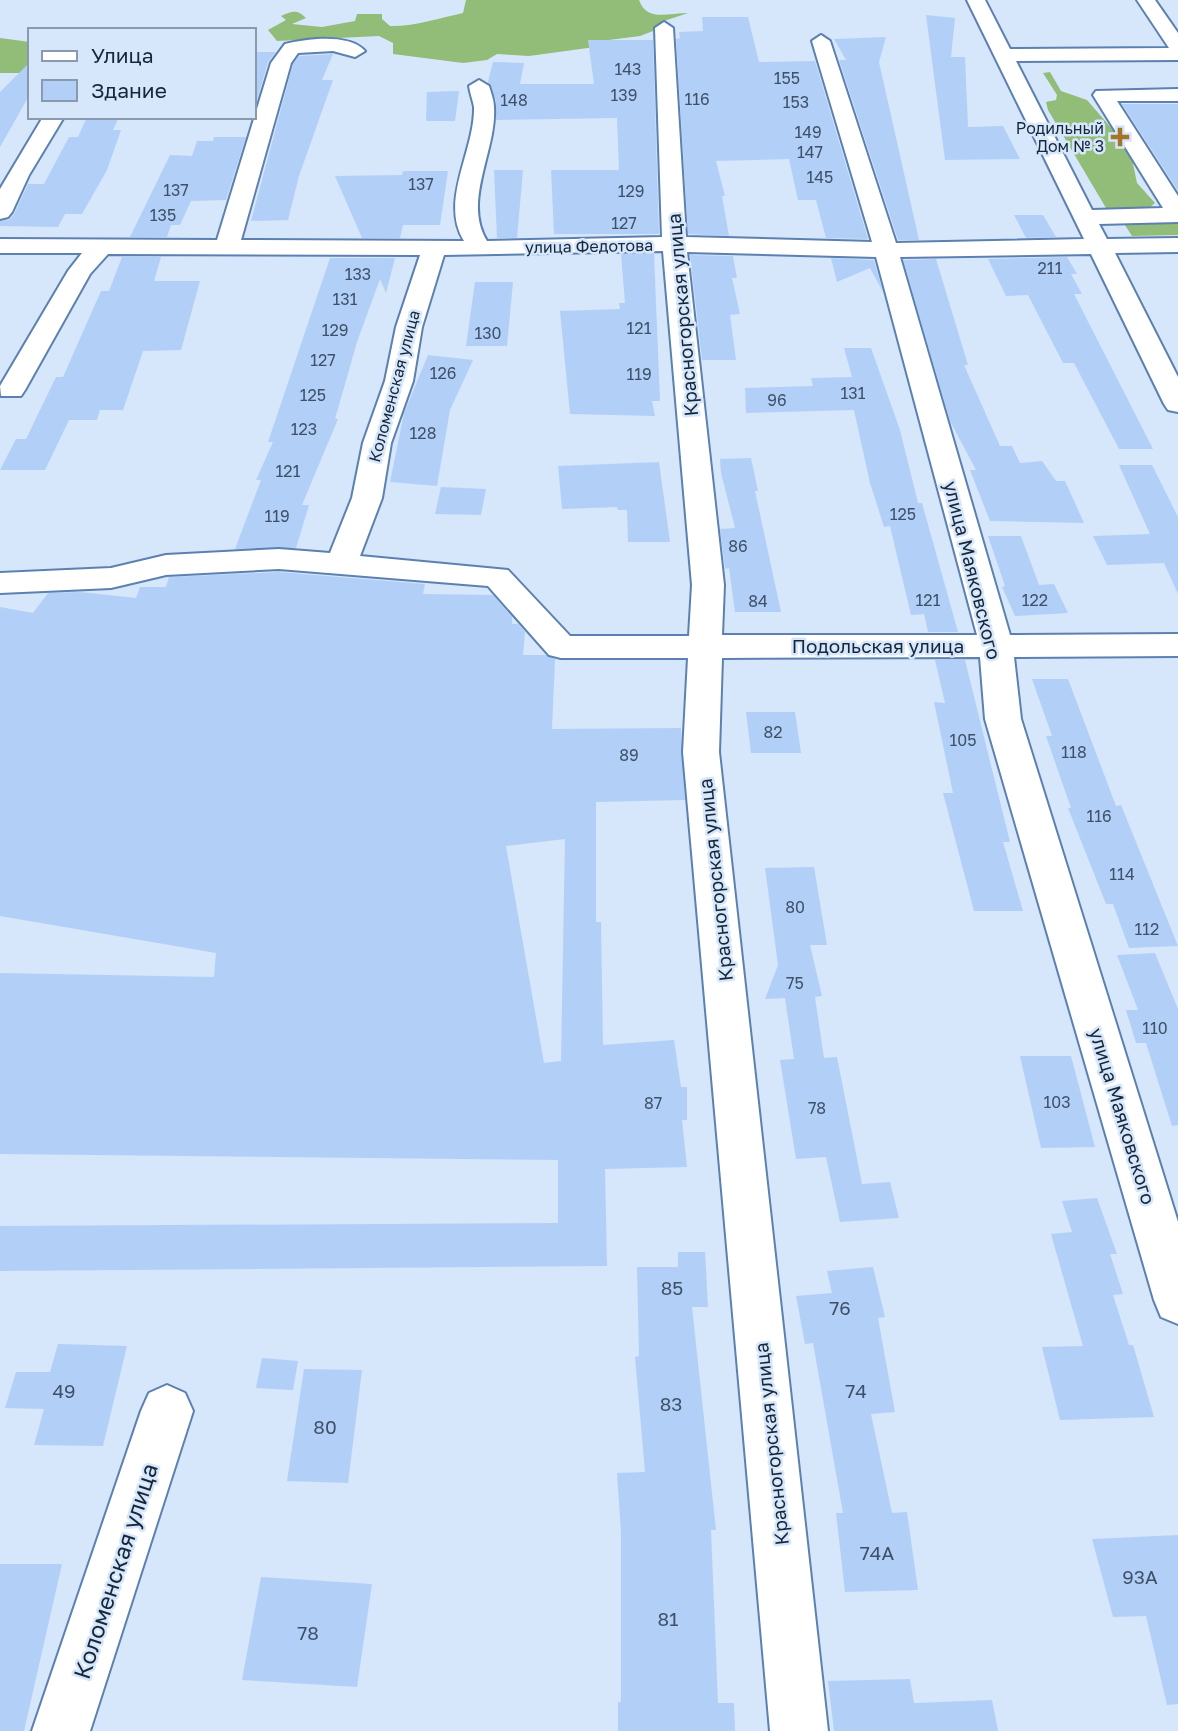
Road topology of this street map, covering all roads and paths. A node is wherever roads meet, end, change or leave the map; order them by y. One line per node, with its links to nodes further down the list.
1 (976, 0): 8 (street)
2 (1146, 0): 5 (street)
3 (664, 28): 15 (street, Красногорская улица)
4 (821, 41): 23 (street, улица Маяковского)
5 (1178, 47)
6 (355, 51): 20 (street)
7 (1178, 54): 8 (street)
8 (1003, 55): 14 (street)
9 (479, 86): 22 (street)
10 (1178, 95): 13 (street)
11 (53, 119): 12 (street)
12 (0, 212)
13 (1178, 214): 14 (street)
14 (1083, 217): 16 (street)
15 (674, 244): 22 (street, улица Федотова); 23 (street, улица Федотова); 29 (street, Красногорская улица)
16 (1097, 244): 17 (street, улица Федотова); 23 (street, улица Федотова); 25 (street)
17 (1178, 245)
18 (0, 246): 19 (street, улица Федотова)
19 (102, 246): 20 (street, улица Федотова); 24 (street)
20 (227, 247): 21 (street, улица Федотова)
21 (433, 248): 22 (street, улица Федотова); 26 (street, Коломенская улица)
22 (480, 248)
23 (886, 250): 28 (street, улица Маяковского)
24 (11, 390)
25 (1178, 404)
26 (342, 563): 27 (street, Подольская улица); 29 (street, Подольская улица)
27 (0, 583)
28 (996, 644): 29 (street, Подольская улица); 30 (street, Подольская улица); 31 (street, улица Маяковского)
29 (705, 645): 34 (street, Красногорская улица)
30 (1178, 645)
31 (1178, 1300)
32 (167, 1411): 33 (street, Коломенская улица)
33 (61, 1731)
34 (799, 1731)

